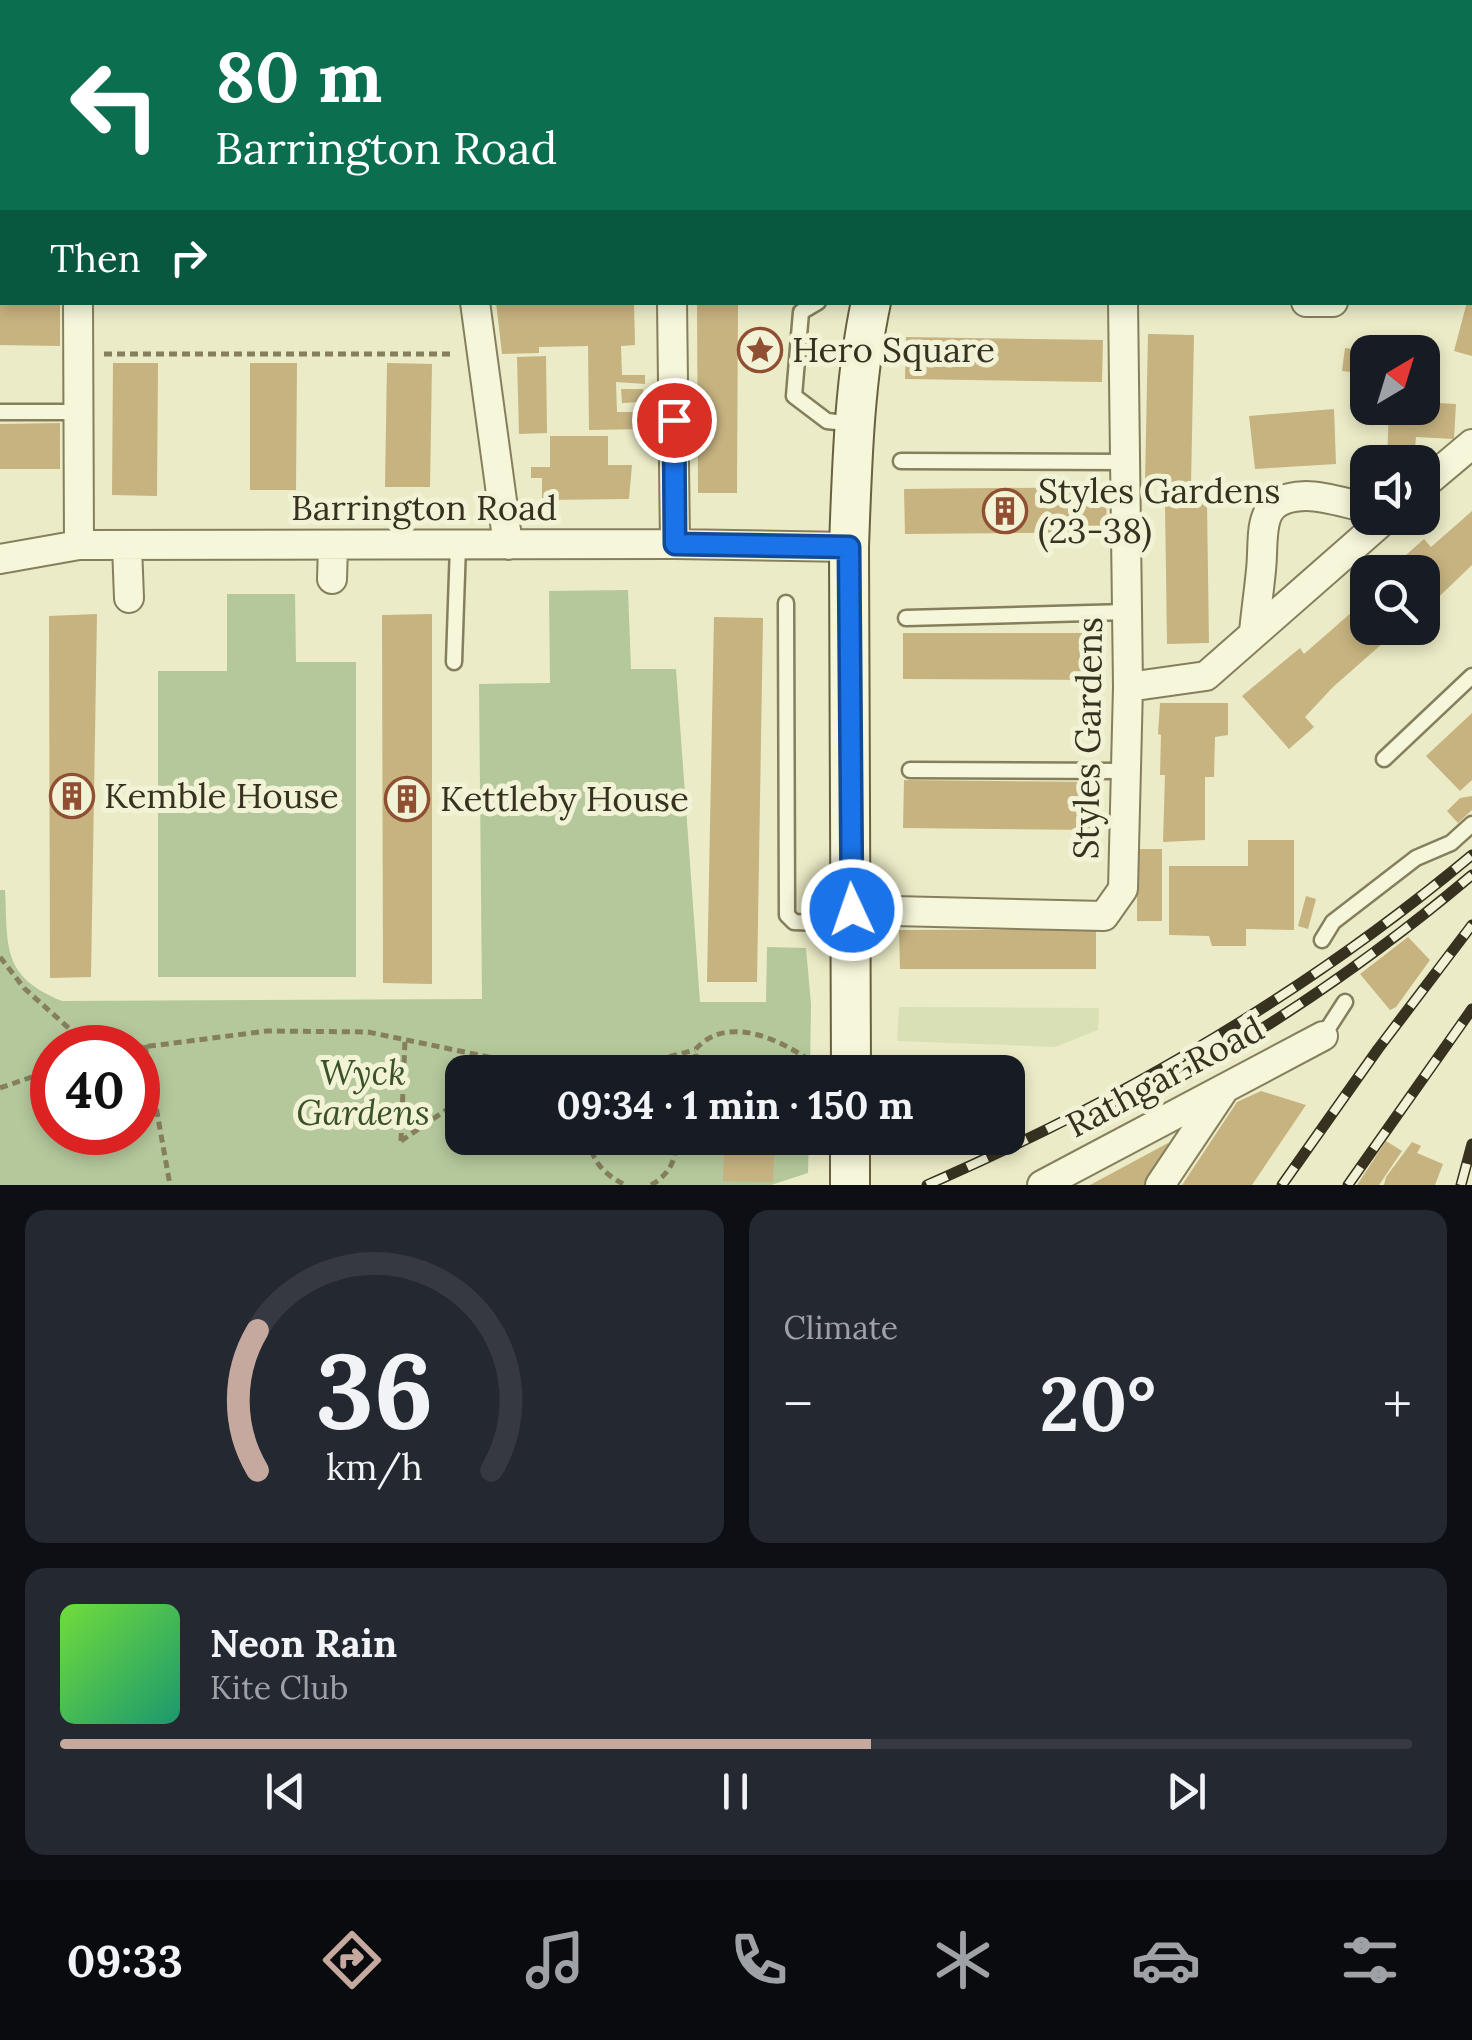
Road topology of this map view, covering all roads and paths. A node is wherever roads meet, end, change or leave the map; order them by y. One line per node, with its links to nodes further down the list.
1 (78, 305): 7 (street)
2 (475, 305): 8 (street)
3 (672, 305): 18 (street)
4 (813, 305): 11 (lane)
5 (870, 305): 11 (street)
6 (1123, 305): 14 (street, Styles Gardens)
7 (78, 354): 8 (path); 10 (street)
8 (482, 354): 23 (street)
9 (0, 412): 10 (lane)
10 (78, 412): 19 (street)
11 (856, 424): 24 (street)
12 (1472, 444): 15 (street)
13 (901, 461): 14 (lane)
14 (1125, 462): 29 (street, Styles Gardens)
15 (1440, 471)
16 (1350, 504): 31 (street)
17 (1366, 535): 31 (street)
18 (675, 544): 23 (street, Barrington Road); 24 (street, Barrington Road)
19 (79, 545): 21 (street, Barrington Road); 25 (street, Barrington Road)
20 (458, 545): 22 (street, Barrington Road); 23 (street, Barrington Road); 32 (lane)
21 (127, 546): 22 (street, Barrington Road); 27 (street)
22 (333, 546): 26 (street)
23 (508, 546)
24 (849, 547): 39 (street)
25 (0, 559)
26 (332, 579)
27 (129, 598)
28 (786, 602): 39 (lane)
29 (1127, 612): 30 (lane); 34 (street, Styles Gardens)
30 (906, 618)
31 (1254, 632): 34 (street)
32 (454, 662)
33 (1472, 676): 35 (lane)
34 (1128, 687): 37 (street, Styles Gardens)
35 (1384, 759)
36 (910, 770): 37 (lane)
37 (1127, 771): 39 (street, Styles Gardens)
38 (1472, 824): 40 (lane)
39 (852, 917): 52 (street)
40 (1322, 940)
41 (0, 957): 43 (path)
42 (1344, 1002): 44 (lane)
43 (65, 1025)
44 (1323, 1036): 54 (street, Rathgar Road)
45 (405, 1038): 46 (path); 48 (path); 56 (path)
46 (160, 1043)
47 (695, 1050): 49 (path); 50 (path); 51 (path)
48 (476, 1055)
49 (676, 1055)
50 (696, 1055)
51 (805, 1055)
52 (835, 1055)
53 (30, 1078): 55 (path)
54 (1226, 1086): 65 (street, Rathgar Road); 66 (street)
55 (0, 1088)
56 (445, 1110)
57 (160, 1127): 61 (path)
58 (592, 1155): 62 (path)
59 (674, 1155): 63 (path)
60 (850, 1155): 64 (street)
61 (170, 1185)
62 (625, 1185)
63 (651, 1185)
64 (850, 1185)
65 (1042, 1185)
66 (1160, 1185)

